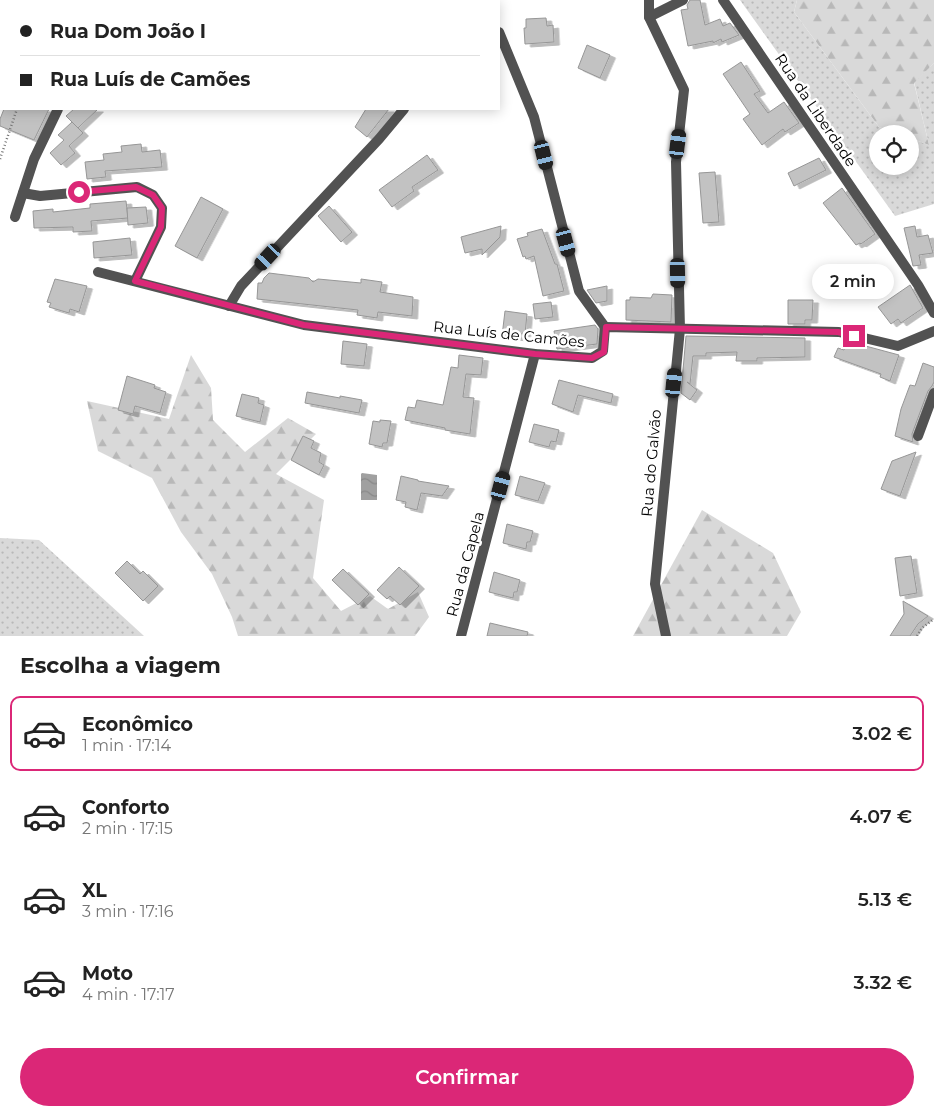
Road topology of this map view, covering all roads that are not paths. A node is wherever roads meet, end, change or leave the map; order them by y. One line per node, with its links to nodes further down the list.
1 (649, 0): 4 (street, Rua do Galvão)
2 (683, 0): 4 (street)
3 (723, 0): 13 (street, Rua da Liberdade)
4 (650, 17): 15 (street, Rua do Galvão)
5 (500, 34): 14 (street)
6 (58, 110): 8 (street)
7 (403, 110): 12 (street)
8 (23, 192): 9 (street); 11 (street)
9 (15, 217)
10 (98, 272): 11 (street, Rua Luís de Camões)
11 (135, 281): 12 (street, Rua Luís de Camões)
12 (229, 306): 17 (street, Rua Luís de Camões)
13 (934, 313)
14 (606, 327): 15 (street, Rua Luís de Camões); 17 (street, Rua Luís de Camões)
15 (680, 329): 16 (street, Rua Luís de Camões); 21 (street, Rua do Galvão)
16 (934, 331)
17 (535, 354): 20 (street, Rua da Capela)
18 (934, 393): 19 (street)
19 (918, 436)
20 (461, 636)
21 (666, 636)

